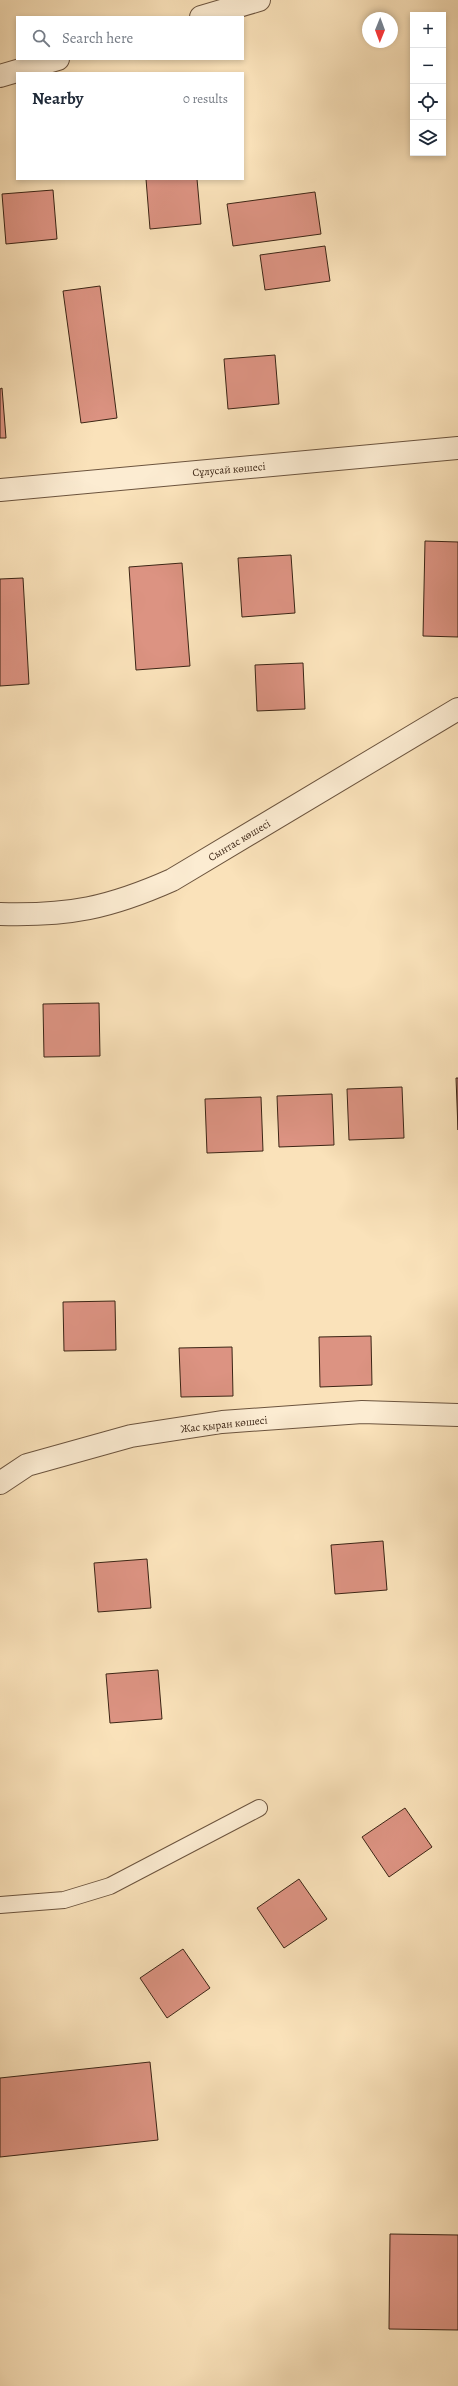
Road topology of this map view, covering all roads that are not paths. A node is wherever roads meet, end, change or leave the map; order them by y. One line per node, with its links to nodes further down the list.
1 (259, 0): 2 (street)
2 (204, 16)
3 (55, 60): 4 (street)
4 (0, 76)
5 (458, 448): 6 (street, Сұлусай көшесі)
6 (0, 490)
7 (458, 709): 8 (street, Сынтас көшесі)
8 (0, 914)
9 (458, 1415): 10 (street, Жас қыран көшесі)
10 (0, 1482)
11 (259, 1808): 12 (lane)
12 (0, 1905)

